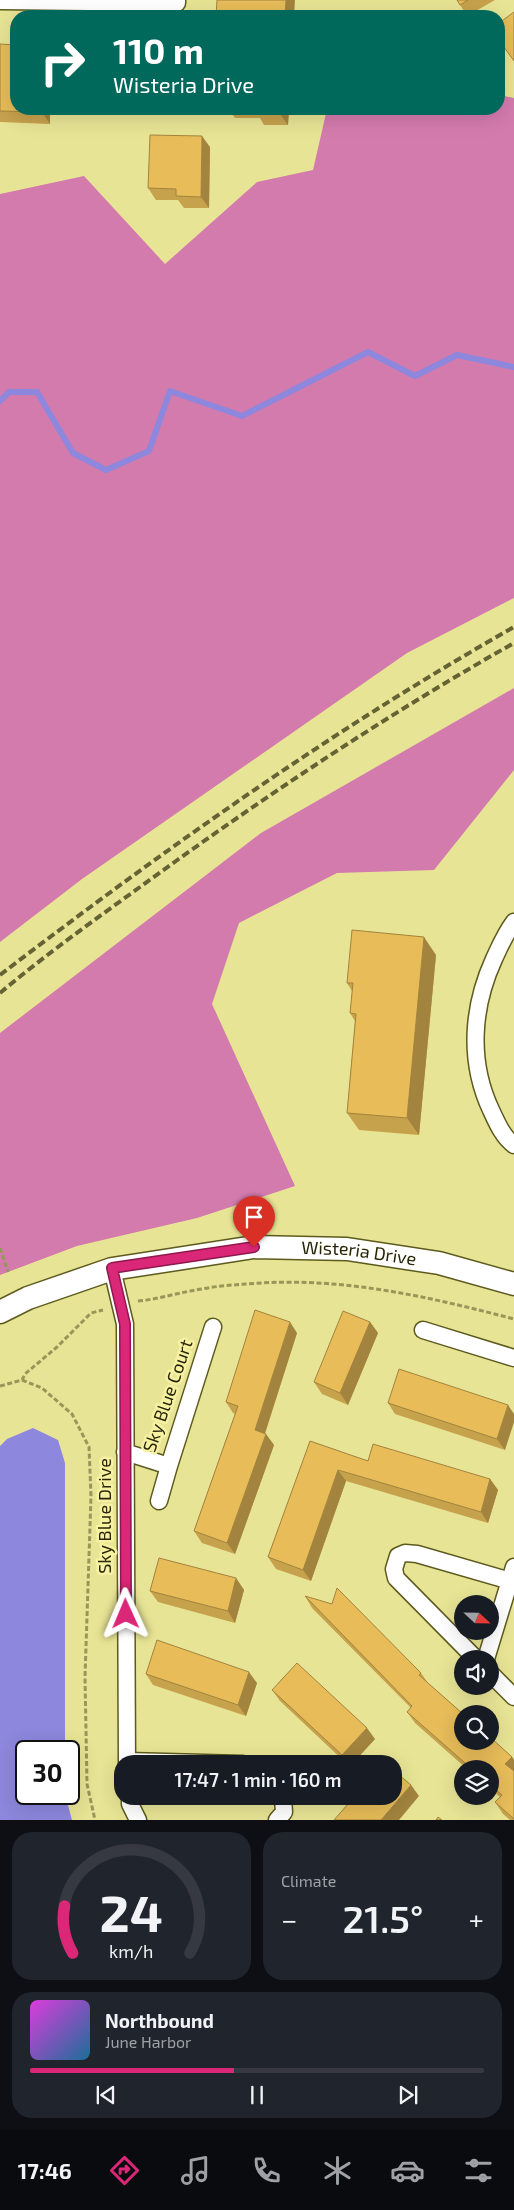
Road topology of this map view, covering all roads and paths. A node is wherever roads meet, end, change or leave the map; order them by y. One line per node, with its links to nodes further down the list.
1 (177, 0): 2 (street)
2 (0, 1)
3 (514, 922): 4 (street)
4 (514, 1145)
5 (0, 1248): 7 (path)
6 (112, 1268): 8 (street, Wisteria Drive); 9 (street, Sky Blue Drive); 10 (street, Wisteria Drive)
7 (8, 1272)
8 (514, 1284)
9 (120, 1304): 11 (path); 15 (path); 17 (street, Sky Blue Drive)
10 (0, 1312)
11 (514, 1319)
12 (213, 1327): 18 (street, Sky Blue Court)
13 (423, 1330): 14 (street)
14 (514, 1358)
15 (22, 1380): 16 (path); 28 (path)
16 (0, 1386)
17 (125, 1452): 18 (street, Sky Blue Court); 25 (street, Sky Blue Drive)
18 (169, 1466): 19 (street)
19 (160, 1501)
20 (513, 1577): 21 (street); 22 (street)
21 (467, 1650)
22 (489, 1650)
23 (499, 1682): 24 (street)
24 (514, 1698)
25 (127, 1755)
26 (130, 1805): 29 (street)
27 (283, 1805): 30 (street)
28 (95, 1820)
29 (138, 1820)
30 (278, 1820)

